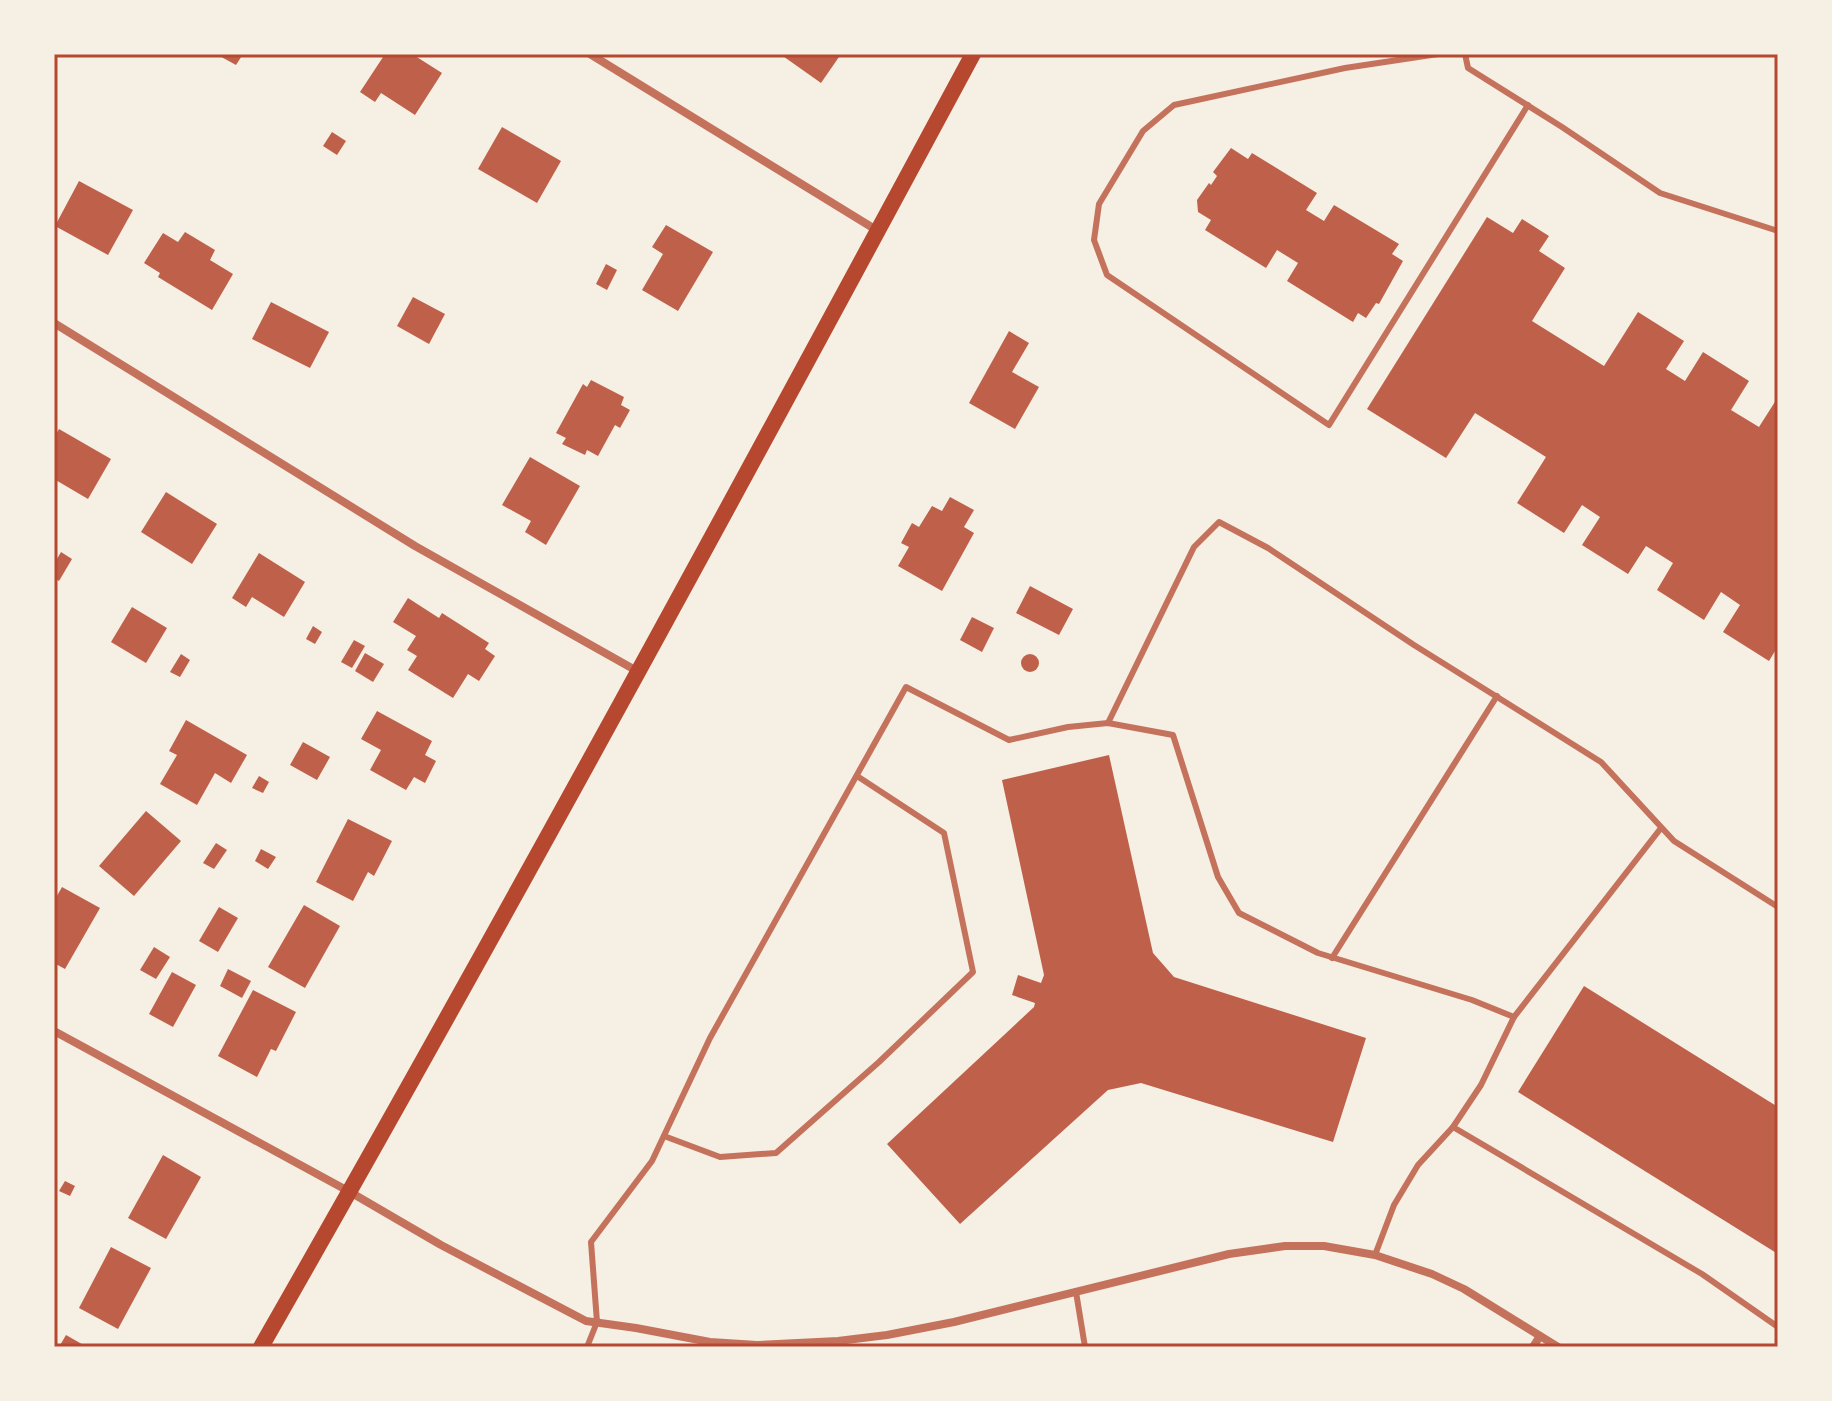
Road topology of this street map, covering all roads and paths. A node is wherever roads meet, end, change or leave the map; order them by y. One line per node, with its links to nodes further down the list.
1 (590, 54): 6 (street)
2 (973, 54): 6 (main road)
3 (1438, 54): 5 (lane)
4 (1465, 54): 5 (lane)
5 (1528, 105): 7 (lane)
6 (878, 231): 9 (main road)
7 (1778, 231)
8 (54, 323): 9 (street)
9 (637, 671): 20 (main road)
10 (1497, 696): 11 (lane); 13 (lane); 15 (lane)
11 (1108, 723): 12 (lane); 15 (lane)
12 (857, 776): 19 (lane); 19 (lane)
13 (1661, 828): 14 (lane); 16 (lane)
14 (1778, 907)
15 (1332, 958): 16 (lane)
16 (1514, 1017): 18 (lane)
17 (54, 1031): 20 (street)
18 (1453, 1127): 21 (lane); 24 (lane)
19 (664, 1136): 23 (lane)
20 (350, 1192): 23 (street); 27 (main road)
21 (1375, 1255): 22 (street); 25 (street)
22 (1076, 1292): 26 (street); 29 (lane)
23 (597, 1322): 26 (street); 28 (lane)
24 (1778, 1327)
25 (1540, 1336): 30 (street); 31 (street)
26 (804, 1345)
27 (261, 1347)
28 (587, 1347)
29 (1085, 1347)
30 (1533, 1347)
31 (1558, 1347)

